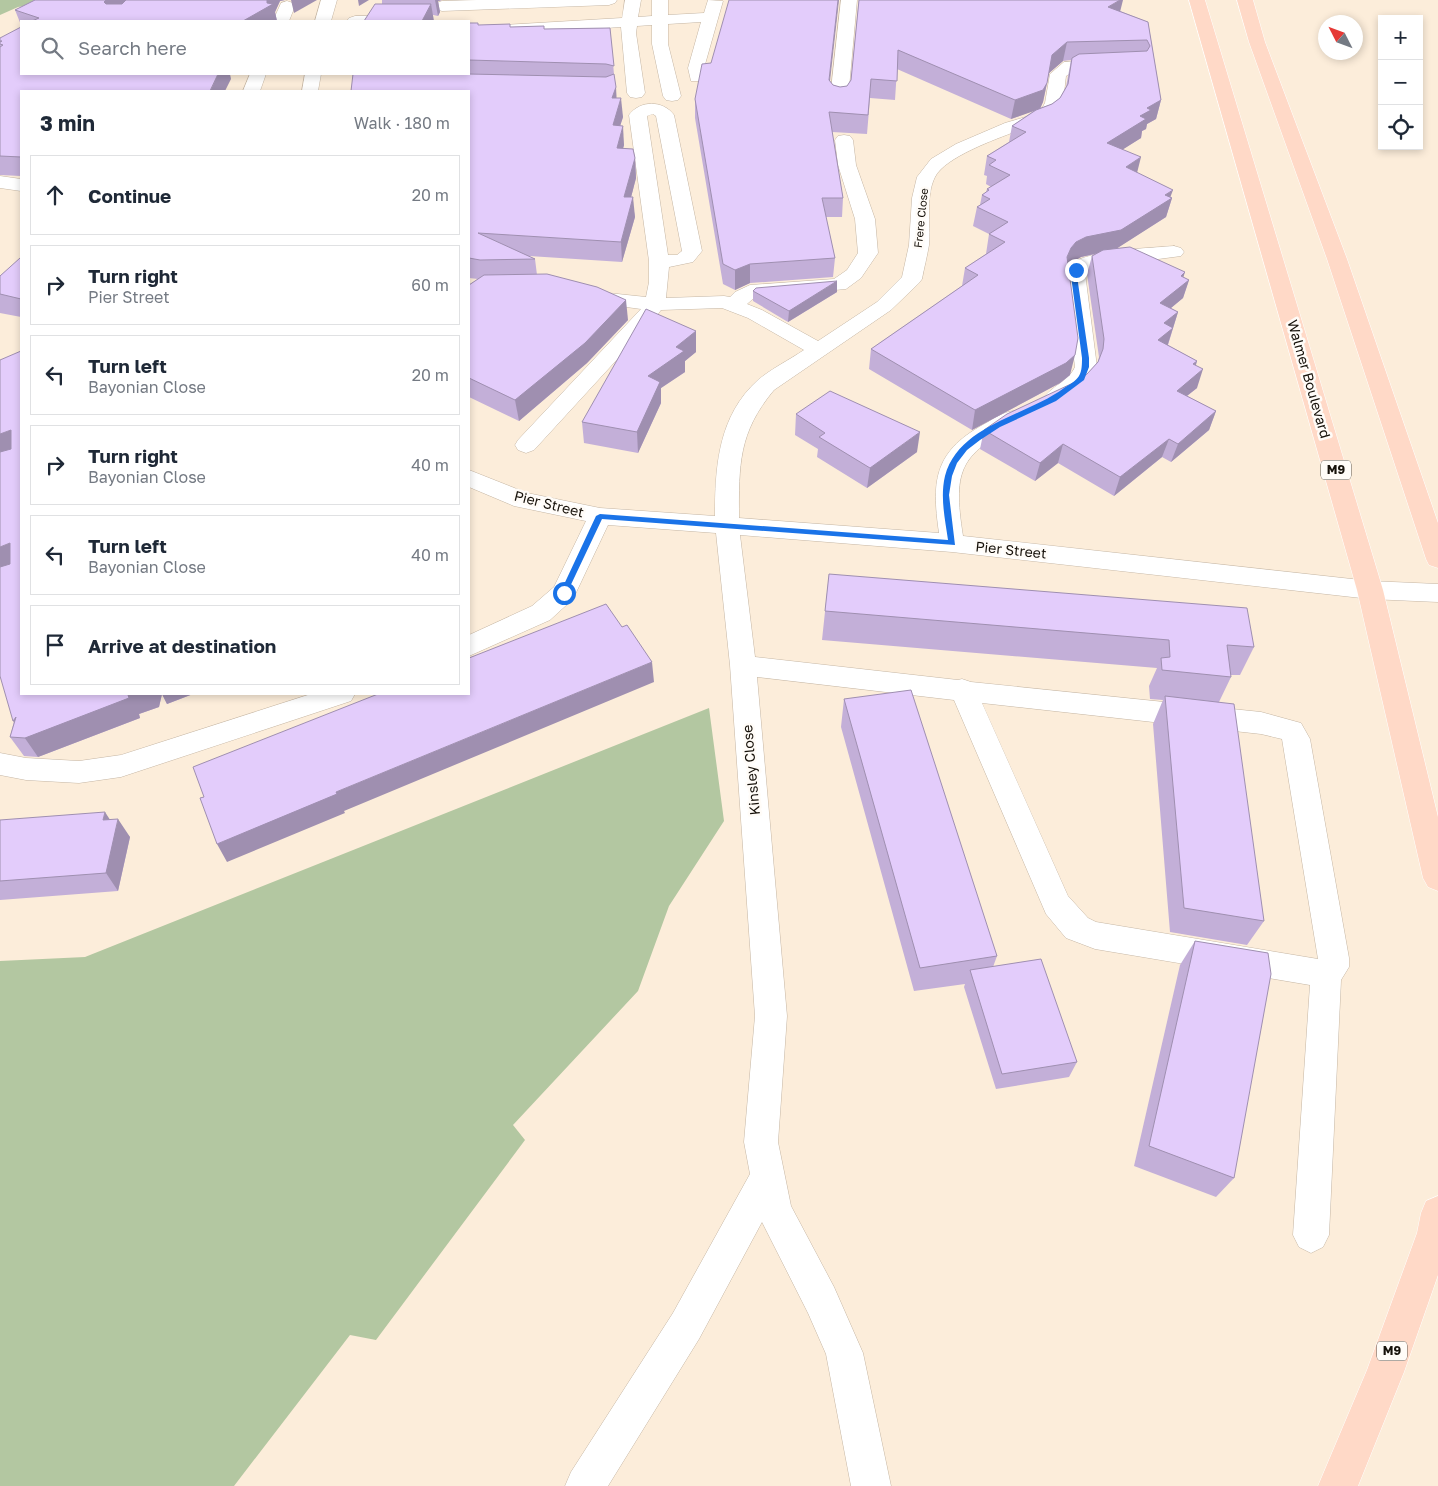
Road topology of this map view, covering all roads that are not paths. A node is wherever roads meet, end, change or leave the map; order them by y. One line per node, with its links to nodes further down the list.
1 (329, 0): 14 (street)
2 (582, 0): 3 (street); 10 (street)
3 (609, 0)
4 (633, 0): 17 (street)
5 (660, 0): 16 (street)
6 (715, 0): 12 (street)
7 (849, 0): 27 (street)
8 (1196, 0): 43 (main road, Walmer Boulevard / M9)
9 (1245, 0): 42 (main road)
10 (495, 2): 11 (street)
11 (442, 6)
12 (710, 17): 16 (street); 22 (street)
13 (420, 19): 15 (street)
14 (323, 20)
15 (388, 20)
16 (659, 20): 17 (street); 26 (street)
17 (628, 22): 18 (street); 25 (street)
18 (470, 32)
19 (1127, 64): 36 (street, Frere Close)
20 (258, 75): 23 (street)
21 (314, 75): 24 (street)
22 (697, 76)
23 (252, 90)
24 (310, 90)
25 (636, 93)
26 (672, 96)
27 (839, 99)
28 (844, 140): 35 (street)
29 (0, 182): 30 (street)
30 (20, 185)
31 (1174, 252): 41 (street)
32 (659, 261): 32 (street); 34 (street)
33 (574, 293): 34 (street)
34 (654, 304): 35 (street); 37 (street)
35 (735, 305): 36 (street)
36 (819, 350): 40 (street, Frere Close)
37 (526, 445)
38 (470, 478): 39 (street, Pier Street)
39 (600, 516): 40 (street, Pier Street); 45 (street)
40 (727, 525): 41 (street, Pier Street); 46 (street, Kinsley Close)
41 (952, 543): 43 (street, Pier Street)
42 (1438, 559)
43 (1370, 590): 44 (street, Pier Street); 50 (main road, Walmer Boulevard / M9)
44 (1438, 593)
45 (470, 646)
46 (743, 665): 47 (street); 52 (street, Kinsley Close)
47 (962, 689): 51 (street); 51 (street)
48 (339, 695): 49 (street)
49 (0, 764)
50 (1438, 878)
51 (1326, 974): 54 (street)
52 (768, 1176): 55 (street); 56 (street, Kinsley Close)
53 (1438, 1213): 57 (main road, M9)
54 (1311, 1235)
55 (585, 1486)
56 (871, 1486)
57 (1338, 1486)

